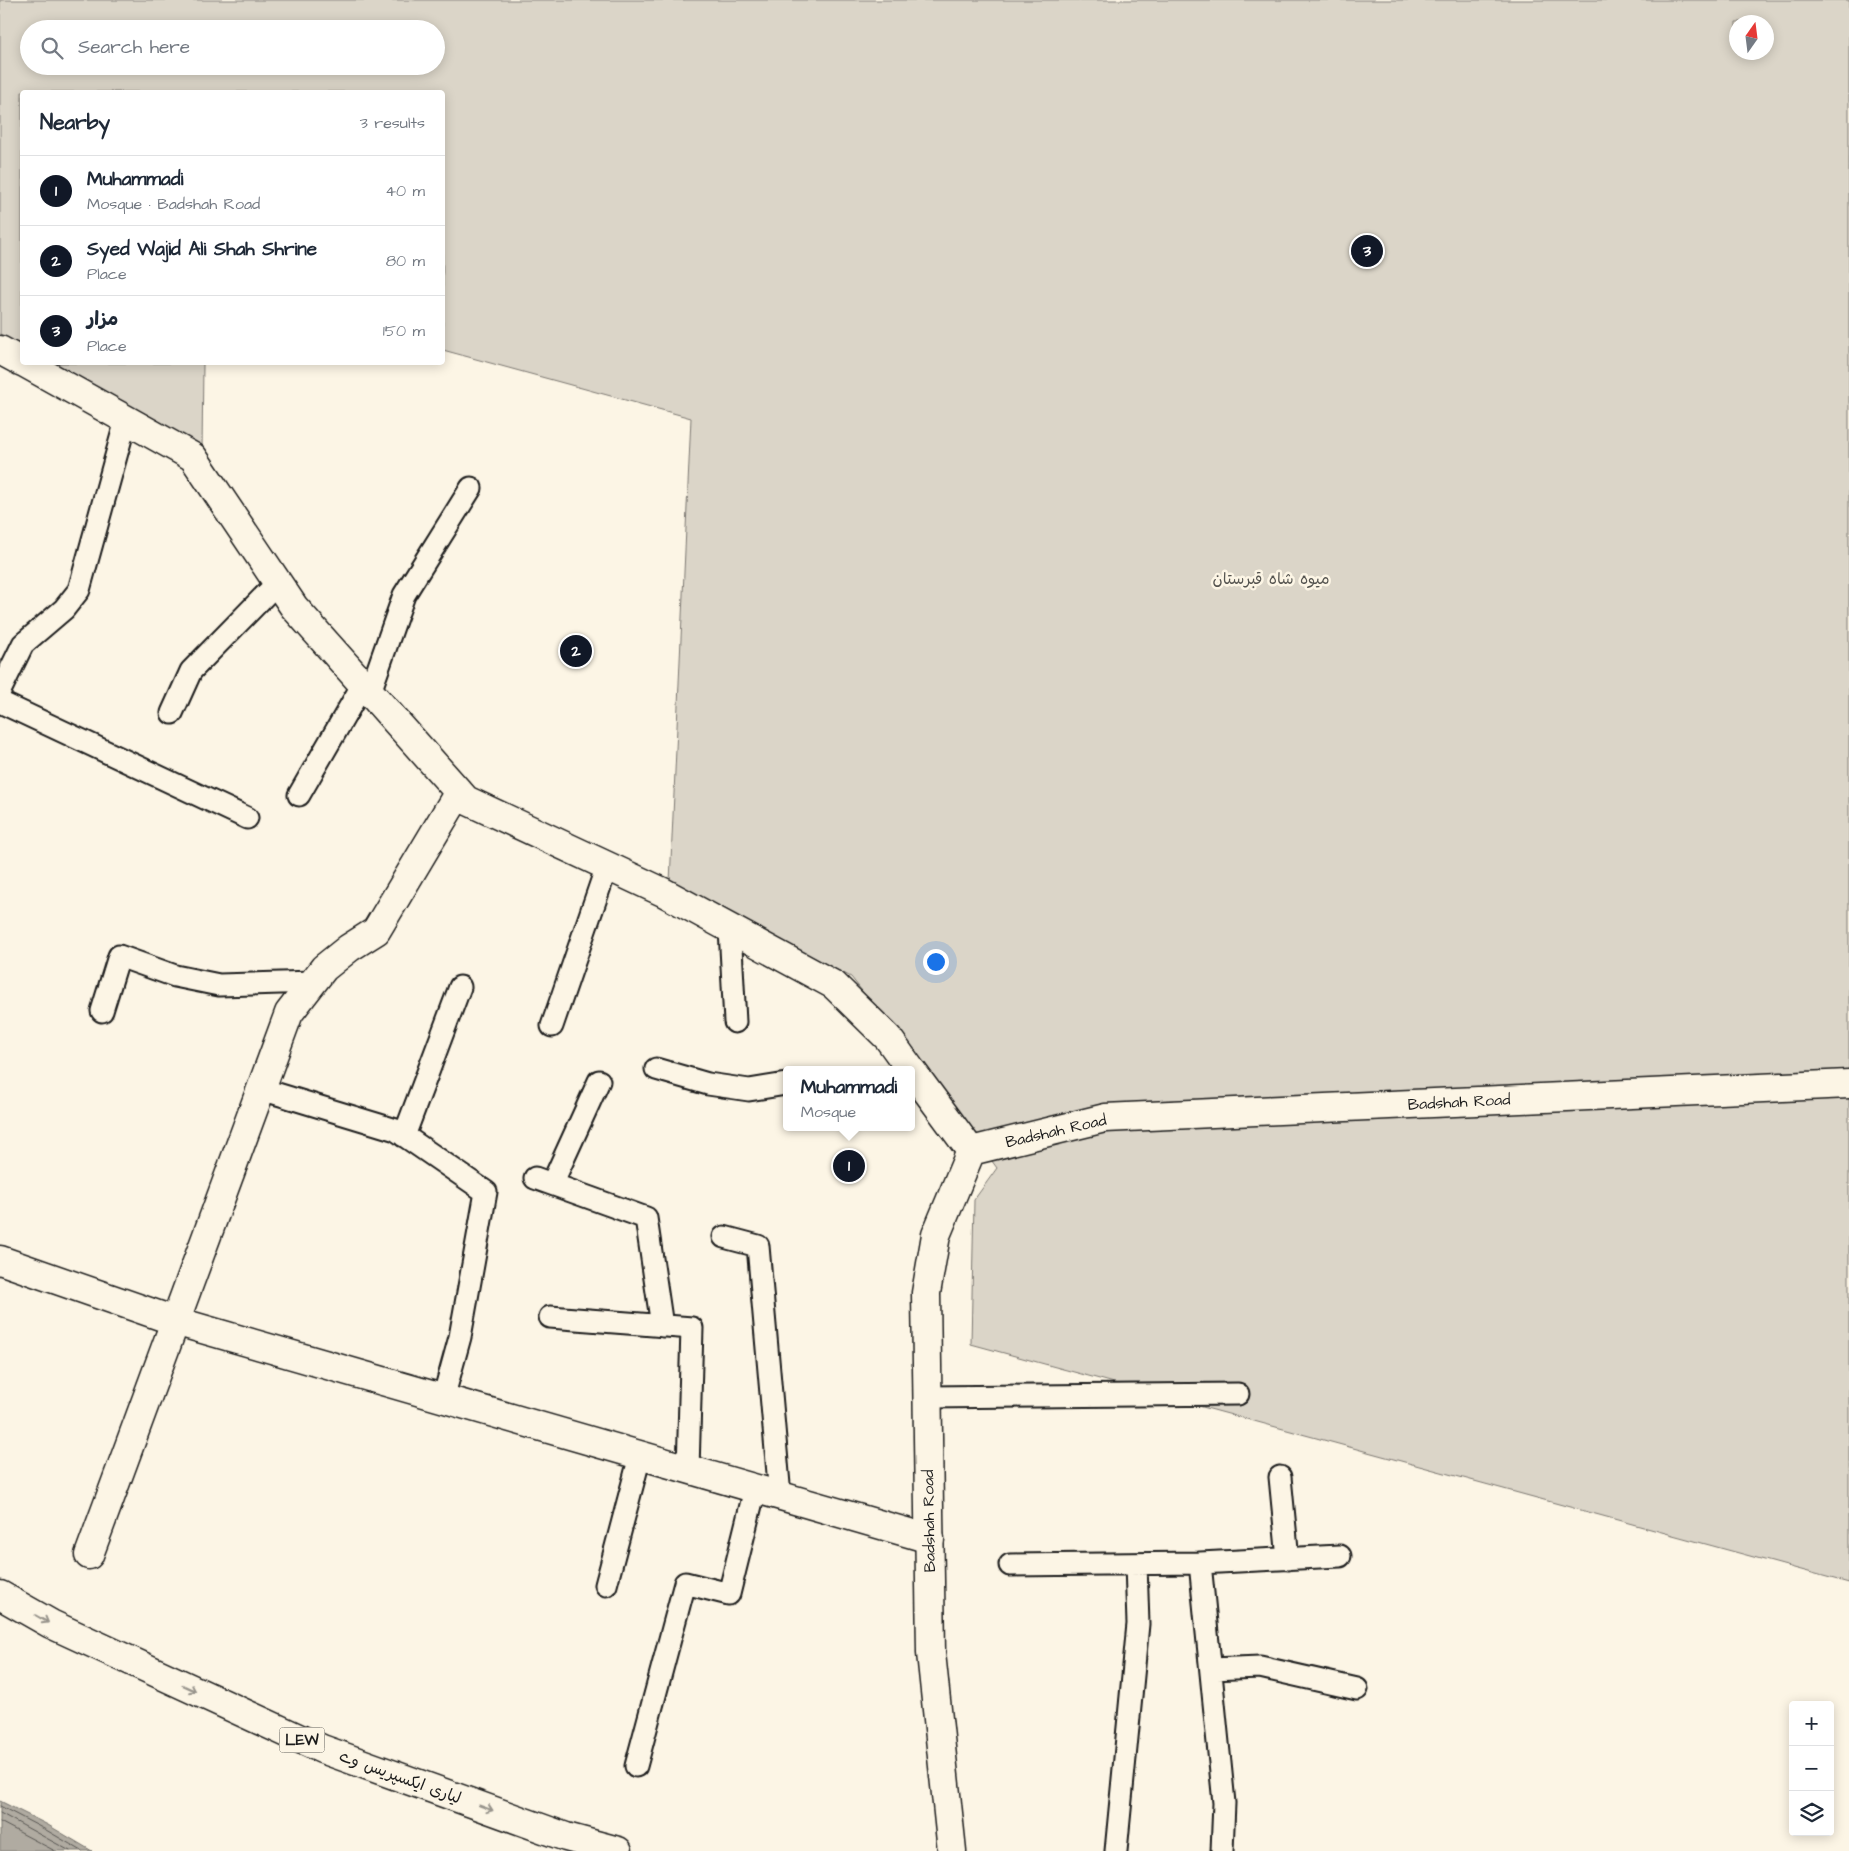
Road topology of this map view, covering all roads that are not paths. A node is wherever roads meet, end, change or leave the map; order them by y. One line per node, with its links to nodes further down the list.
1 (0, 350): 2 (main road)
2 (20, 360)
3 (28, 365): 4 (main road)
4 (126, 420): 6 (main road); 8 (lane)
5 (471, 488): 7 (lane)
6 (278, 582): 7 (main road); 10 (lane)
7 (366, 688): 11 (main road); 12 (lane)
8 (0, 690)
9 (0, 702): 13 (lane)
10 (172, 713)
11 (459, 792): 14 (main road); 16 (main road)
12 (299, 795)
13 (247, 818)
14 (607, 866): 15 (main road); 20 (lane)
15 (730, 929): 19 (lane); 21 (main road)
16 (314, 982): 18 (lane); 27 (main road)
17 (460, 987): 28 (lane)
18 (102, 1010)
19 (736, 1022)
20 (552, 1026)
21 (906, 1066)
22 (656, 1069): 25 (lane)
23 (599, 1081): 34 (lane)
24 (915, 1081): 29 (main road)
25 (783, 1084)
26 (1849, 1084): 29 (main road, Badshah Road)
27 (261, 1089): 28 (lane); 33 (main road)
28 (404, 1136): 37 (lane)
29 (971, 1151): 36 (main road, Badshah Road)
30 (724, 1237): 41 (lane)
31 (0, 1260): 33 (main road)
32 (550, 1317): 34 (lane)
33 (175, 1321): 37 (main road); 43 (main road)
34 (662, 1326): 39 (lane)
35 (1238, 1394): 36 (lane)
36 (928, 1397): 42 (main road, Badshah Road)
37 (443, 1399): 38 (main road)
38 (640, 1456): 39 (main road); 49 (lane)
39 (688, 1470): 41 (main road)
40 (1280, 1477): 45 (lane)
41 (767, 1492): 42 (main road); 53 (lane)
42 (930, 1540): 55 (main road, Badshah Road)
43 (89, 1555)
44 (1340, 1556): 45 (lane)
45 (1288, 1559): 46 (lane)
46 (1200, 1563): 47 (lane); 51 (lane)
47 (1136, 1564): 48 (lane); 56 (lane)
48 (1010, 1565)
49 (606, 1585)
50 (0, 1595): 54 (main road, لیاری ایکسپریس وے / LEW, one-way to 54)
51 (1211, 1669): 52 (lane); 57 (lane)
52 (1357, 1689)
53 (636, 1766)
54 (618, 1851)
55 (952, 1851)
56 (1116, 1851)
57 (1222, 1851)

